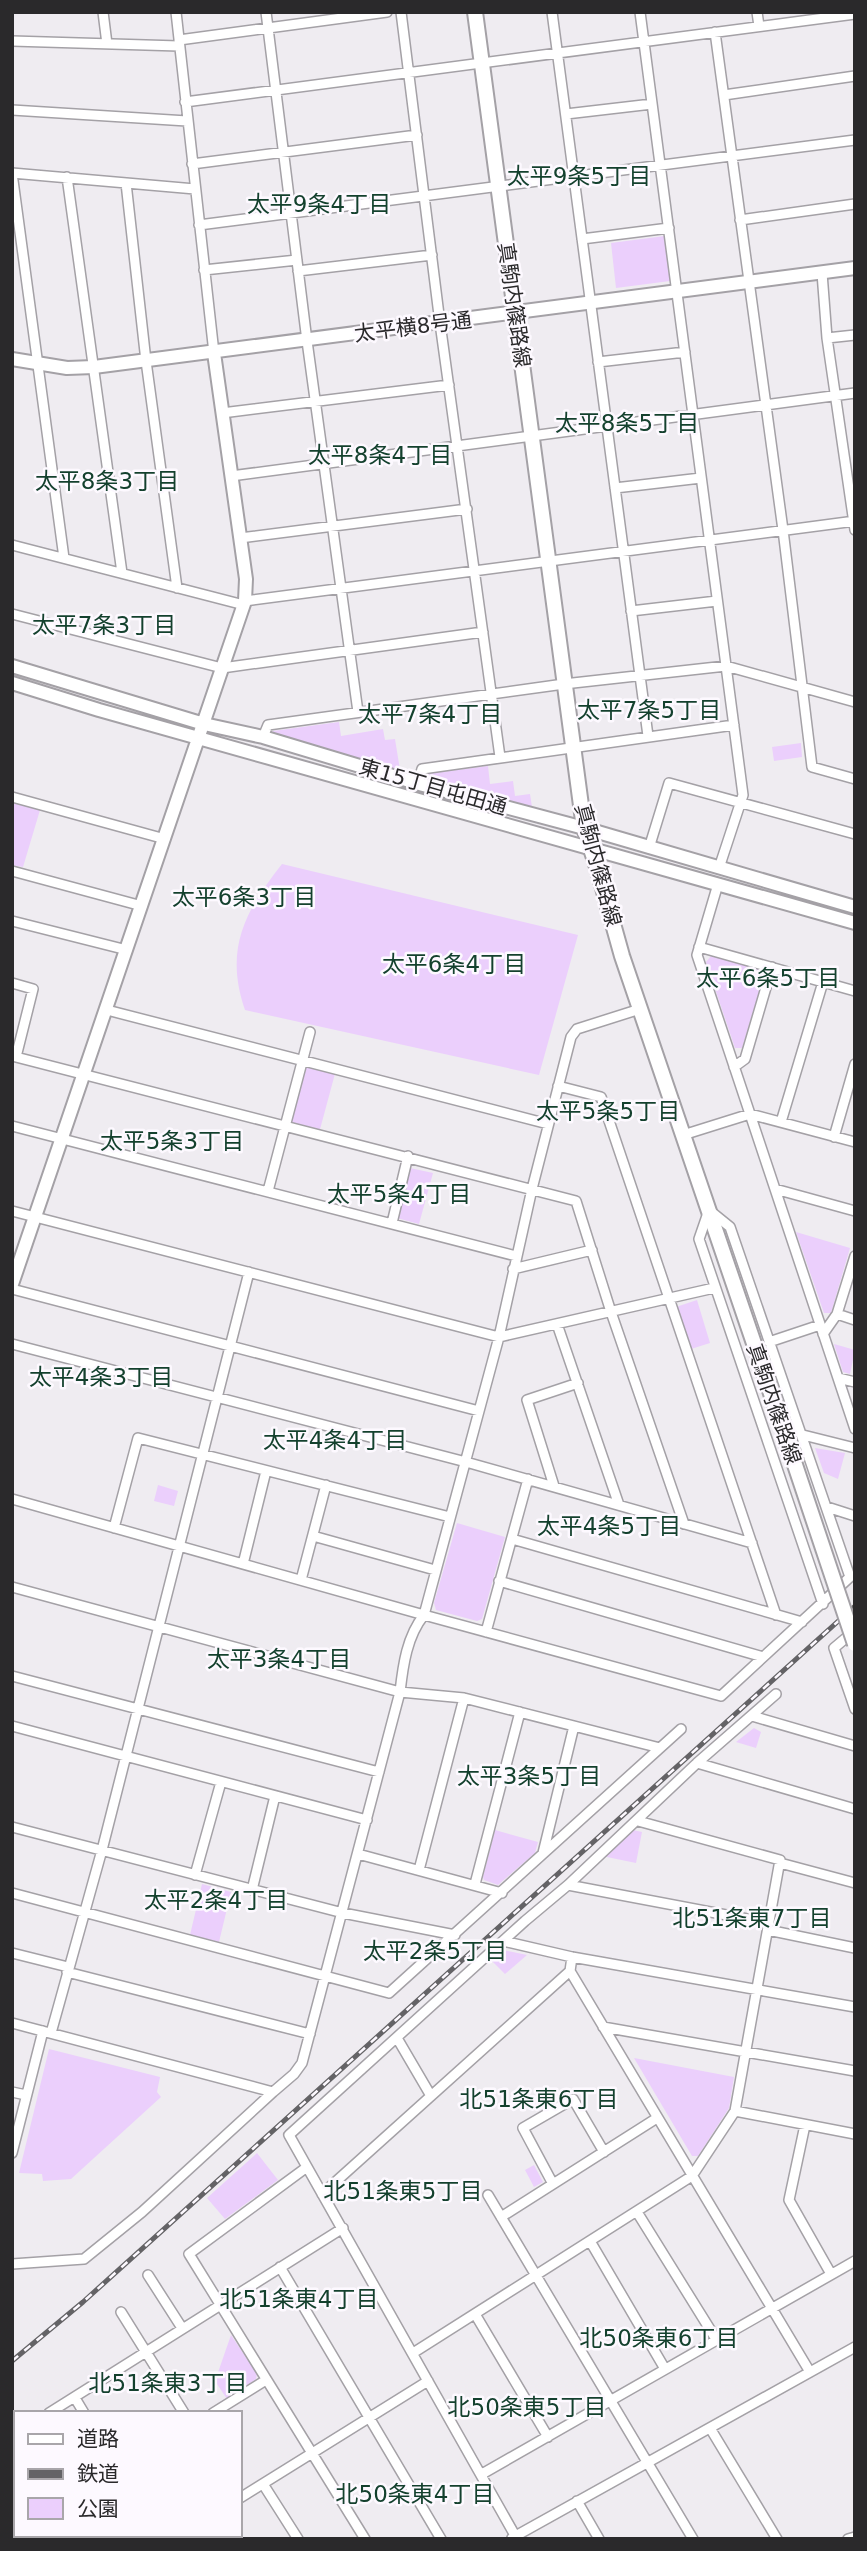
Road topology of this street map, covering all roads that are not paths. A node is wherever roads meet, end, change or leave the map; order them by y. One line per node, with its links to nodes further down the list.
1 (103, 12): 18 (street)
2 (176, 12): 17 (street)
3 (266, 12): 13 (street)
4 (387, 12): 13 (street)
5 (401, 12): 21 (street)
6 (475, 12): 20 (main road, 真駒内篠路線)
7 (552, 12): 19 (street)
8 (640, 12): 16 (street)
9 (757, 12): 12 (street)
10 (855, 14): 11 (street)
11 (826, 15): 12 (street)
12 (759, 26): 14 (street)
13 (269, 28): 17 (street); 23 (street)
14 (715, 32): 16 (street); 24 (street)
15 (12, 41): 18 (street)
16 (644, 41): 19 (street); 26 (street)
17 (179, 43): 18 (street); 25 (street)
18 (107, 44)
19 (557, 53): 20 (street); 28 (street)
20 (482, 62): 21 (street); 40 (main road, 真駒内篠路線)
21 (409, 72): 23 (street); 30 (street)
22 (855, 76): 24 (street)
23 (277, 90): 25 (street); 32 (street)
24 (724, 95): 33 (street)
25 (185, 102): 29 (street)
26 (652, 104): 28 (street); 35 (street)
27 (12, 110): 29 (street)
28 (565, 114): 38 (street)
29 (187, 121): 34 (street)
30 (417, 135): 32 (street); 42 (street)
31 (855, 140): 33 (street)
32 (285, 153): 34 (street); 44 (street)
33 (732, 157): 35 (street); 45 (street)
34 (192, 164): 41 (street)
35 (660, 166): 38 (street); 47 (street)
36 (12, 173): 37 (street); 68 (street)
37 (67, 177): 39 (street); 69 (street)
38 (574, 178): 40 (street); 48 (street)
39 (127, 183): 41 (street); 66 (street)
40 (498, 188): 42 (street); 58 (main road, 真駒内篠路線)
41 (195, 189): 46 (street)
42 (424, 197): 44 (street); 49 (street)
43 (855, 204): 45 (street)
44 (292, 215): 46 (street); 50 (street)
45 (740, 220): 55 (street)
46 (199, 225): 52 (street)
47 (668, 228): 48 (street); 56 (street)
48 (582, 239): 57 (street)
49 (432, 255): 53 (street); 59 (street)
50 (297, 260): 52 (street); 53 (street)
51 (855, 268): 54 (street, 太平横8号通)
52 (204, 270): 64 (street)
53 (299, 271): 62 (street)
54 (821, 273): 55 (street, 太平横8号通); 61 (street)
55 (749, 282): 56 (street, 太平横8号通); 74 (street)
56 (677, 291): 57 (street, 太平横8号通); 63 (street)
57 (590, 303): 58 (street, 太平横8号通); 67 (street)
58 (515, 313): 59 (street, 太平横8号通); 78 (main road, 真駒内篠路線)
59 (440, 323): 62 (street, 太平横8号通); 70 (street)
60 (855, 335): 61 (street)
61 (827, 338): 72 (street)
62 (307, 341): 64 (street, 太平横8号通); 73 (street)
63 (685, 352): 67 (street); 76 (street)
64 (214, 353): 66 (street, 太平横8号通); 75 (street)
65 (12, 359): 68 (street, 太平横8号通)
66 (146, 361): 69 (street, 太平横8号通); 97 (street)
67 (598, 362): 77 (street)
68 (39, 363): 69 (street, 太平横8号通); 93 (street)
69 (93, 367): 96 (street)
70 (449, 384): 73 (street); 79 (street)
71 (855, 393): 72 (street)
72 (836, 396): 74 (street); 80 (street)
73 (315, 401): 75 (street); 81 (street)
74 (766, 405): 76 (street); 88 (street)
75 (222, 413): 82 (street)
76 (693, 416): 77 (street); 83 (street)
77 (607, 427): 78 (street); 84 (street)
78 (531, 437): 79 (street); 94 (main road, 真駒内篠路線)
79 (458, 446): 81 (street); 85 (street)
80 (850, 457): 86 (street)
81 (324, 464): 82 (street); 87 (street)
82 (231, 476): 89 (street)
83 (701, 478): 84 (street); 90 (street)
84 (615, 488): 92 (street)
85 (467, 509): 87 (street); 95 (street)
86 (854, 524): 88 (street)
87 (333, 527): 89 (street); 98 (street)
88 (783, 530): 90 (street); 111 (street)
89 (240, 538): 100 (street)
90 (709, 540): 92 (street); 99 (street)
91 (12, 545): 93 (street)
92 (623, 551): 94 (street); 101 (street)
93 (64, 558): 96 (street)
94 (548, 560): 95 (street); 110 (main road, 真駒内篠路線)
95 (475, 570): 98 (street); 103 (street)
96 (122, 573): 97 (street)
97 (177, 588): 100 (street)
98 (341, 588): 100 (street); 104 (street)
99 (718, 601): 101 (street); 106 (street)
100 (244, 603): 107 (street)
101 (631, 611): 108 (street)
102 (12, 614): 107 (street)
103 (483, 632): 104 (street); 112 (street)
104 (349, 649): 107 (street); 114 (street)
105 (12, 666): 115 (street, 東15丁目屯田通)
106 (726, 666): 108 (street); 111 (street); 116 (street)
107 (222, 668): 115 (street)
108 (640, 676): 110 (street); 117 (street)
109 (12, 683): 119 (street, 東15丁目屯田通)
110 (564, 684): 112 (street); 120 (main road, 真駒内篠路線)
111 (801, 687): 113 (street); 122 (street)
112 (491, 695): 114 (street); 121 (street)
113 (855, 702)
114 (358, 712): 118 (street)
115 (204, 724): 118 (street, 東15丁目屯田通); 119 (street)
116 (734, 725): 117 (street); 125 (street)
117 (648, 736): 120 (street)
118 (263, 737): 123 (street, 東15丁目屯田通)
119 (199, 738): 128 (street); 129 (street, 東15丁目屯田通)
120 (573, 747): 121 (street); 126 (main road, 真駒内篠路線)
121 (500, 757): 123 (street)
122 (855, 779)
123 (418, 783): 126 (street, 東15丁目屯田通)
124 (12, 797): 128 (street)
125 (741, 802): 127 (street); 130 (street); 131 (street)
126 (584, 828): 129 (main road, 真駒内篠路線); 130 (street, 東15丁目屯田通)
127 (855, 834)
128 (164, 839): 134 (street)
129 (590, 847): 133 (street, 東15丁目屯田通); 144 (main road, 真駒内篠路線)
130 (649, 848): 131 (street, 東15丁目屯田通)
131 (719, 868): 135 (street, 東15丁目屯田通)
132 (12, 871): 134 (street)
133 (718, 884): 137 (street, 東15丁目屯田通); 138 (street)
134 (142, 906): 139 (street)
135 (855, 907)
136 (12, 921): 139 (street)
137 (855, 923)
138 (699, 947): 140 (street); 150 (street)
139 (127, 950): 145 (street)
140 (772, 967): 141 (street); 150 (street)
141 (823, 982): 143 (street); 154 (street)
142 (12, 983): 147 (street)
143 (855, 991)
144 (640, 1009): 152 (street); 158 (main road, 真駒内篠路線)
145 (107, 1010): 148 (street); 151 (street)
146 (310, 1032): 148 (street)
147 (14, 1057): 151 (street)
148 (302, 1061): 155 (street); 156 (street)
149 (855, 1064): 159 (street)
150 (734, 1067): 153 (street)
151 (85, 1074): 156 (street); 160 (street)
152 (558, 1086): 155 (street); 178 (street)
153 (750, 1114): 154 (street); 158 (street); 164 (street)
154 (780, 1122): 159 (street)
155 (548, 1124): 163 (street)
156 (285, 1125): 162 (street); 165 (street)
157 (12, 1126): 160 (street)
158 (683, 1135): 166 (main road, 真駒内篠路線)
159 (834, 1137): 161 (street)
160 (62, 1139): 165 (street); 169 (street)
161 (855, 1142)
162 (408, 1156): 163 (street); 170 (street)
163 (532, 1189): 171 (street); 172 (street)
164 (775, 1189): 168 (street); 183 (street)
165 (268, 1191): 170 (street)
166 (709, 1210): 177 (street); 185 (street); 226 (main road, 真駒内篠路線, bridge)
167 (12, 1211): 169 (street)
168 (855, 1211)
169 (35, 1217): 175 (street); 176 (street)
170 (392, 1223): 172 (street)
171 (592, 1250): 174 (street); 179 (street)
172 (516, 1256): 174 (street)
173 (855, 1256): 180 (street)
174 (513, 1269): 184 (street)
175 (248, 1272): 184 (street); 187 (street)
176 (12, 1286): 187 (street)
177 (714, 1288): 178 (street); 219 (street)
178 (670, 1299): 179 (street); 211 (street)
179 (611, 1312): 182 (street); 207 (street)
180 (837, 1314): 181 (street); 183 (street)
181 (855, 1320)
182 (557, 1324): 184 (street); 190 (street)
183 (822, 1330): 185 (street); 188 (street)
184 (499, 1337): 192 (street)
185 (769, 1342): 194 (street)
186 (12, 1344): 191 (street)
187 (230, 1345): 191 (street); 192 (street)
188 (838, 1378): 189 (street); 193 (street)
189 (855, 1382)
190 (578, 1383): 201 (street); 203 (street)
191 (216, 1399): 196 (street); 197 (street)
192 (480, 1411): 197 (street)
193 (855, 1429)
194 (803, 1435): 195 (street); 204 (street)
195 (855, 1448)
196 (202, 1455): 198 (street); 208 (street); 212 (street)
197 (466, 1462): 199 (street); 206 (street)
198 (266, 1471): 200 (street); 213 (street)
199 (528, 1479): 201 (street); 210 (street)
200 (326, 1485): 206 (street); 209 (street)
201 (554, 1486): 203 (street)
202 (12, 1499): 208 (street)
203 (619, 1505): 207 (street)
204 (827, 1507): 205 (street); 215 (street)
205 (855, 1516)
206 (450, 1517): 214 (street)
207 (684, 1524): 211 (street)
208 (114, 1528): 212 (street)
209 (313, 1536): 214 (street); 216 (street)
210 (512, 1539): 217 (street); 221 (street)
211 (752, 1543): 221 (street)
212 (179, 1544): 213 (street); 223 (street)
213 (243, 1564): 216 (street)
214 (435, 1570): 220 (street)
215 (853, 1575): 219 (street)
216 (301, 1580): 220 (street)
217 (499, 1581): 225 (street); 227 (street)
218 (12, 1587): 223 (street)
219 (823, 1604): 222 (street)
220 (424, 1615): 225 (street); 229 (street)
221 (776, 1615): 222 (street)
222 (802, 1622): 227 (street)
223 (158, 1627): 229 (street); 232 (street)
224 (855, 1631): 233 (street)
225 (485, 1632): 227 (street)
226 (855, 1644)
227 (763, 1657)
228 (12, 1676): 232 (street)
229 (400, 1692): 231 (street); 243 (street)
230 (776, 1695): 235 (street)
231 (464, 1698): 234 (street); 254 (street)
232 (137, 1708): 241 (street); 243 (street)
233 (855, 1709)
234 (520, 1712): 237 (street); 257 (street)
235 (752, 1716): 239 (street); 242 (street)
236 (12, 1726): 241 (street)
237 (574, 1726): 240 (street); 251 (street)
238 (681, 1729): 240 (street)
239 (855, 1746)
240 (660, 1748): 251 (street)
241 (124, 1756): 244 (street); 250 (street)
242 (698, 1763): 246 (street); 248 (street)
243 (380, 1772): 247 (street)
244 (221, 1782): 245 (street); 255 (street)
245 (275, 1796): 247 (street); 259 (street)
246 (855, 1809)
247 (367, 1820): 252 (street)
248 (638, 1821): 253 (street); 258 (street)
249 (12, 1827): 250 (street)
250 (102, 1850): 255 (street); 262 (street)
251 (543, 1853): 261 (street)
252 (358, 1854): 254 (street); 263 (street)
253 (780, 1863): 256 (street); 264 (street)
254 (419, 1870): 257 (street)
255 (195, 1875): 259 (street)
256 (855, 1883)
257 (474, 1884): 261 (street)
258 (568, 1885): 264 (street); 266 (street)
259 (252, 1890): 263 (street)
260 (12, 1893): 262 (street)
261 (502, 1893): 265 (street)
262 (86, 1912): 270 (street); 272 (street)
263 (343, 1913): 265 (street); 272 (street)
264 (769, 1927): 267 (street); 273 (street)
265 (455, 1935): 272 (street)
266 (503, 1941): 269 (street); 279 (street)
267 (855, 1948)
268 (12, 1953): 270 (street)
269 (572, 1957): 271 (street); 273 (street)
270 (67, 1969): 277 (street); 278 (street)
271 (570, 1971): 276 (street); 285 (street)
272 (326, 1975): 278 (street)
273 (757, 1989): 274 (street); 280 (street)
274 (855, 2007)
275 (12, 2023): 277 (street)
276 (603, 2026): 280 (street); 287 (street)
277 (47, 2032): 283 (street); 284 (street)
278 (310, 2034): 283 (street)
279 (397, 2038): 285 (street); 292 (street)
280 (745, 2050): 281 (street); 286 (street)
281 (855, 2071)
282 (12, 2092): 284 (street)
283 (274, 2092): 302 (street)
284 (26, 2095): 291 (street)
285 (430, 2095): 295 (street)
286 (735, 2111): 288 (street); 293 (street)
287 (657, 2118): 290 (street); 293 (street)
288 (805, 2125): 289 (street); 304 (street)
289 (855, 2134)
290 (604, 2152): 294 (street); 294 (street)
291 (12, 2153)
292 (307, 2167): 295 (street); 307 (street)
293 (692, 2176): 297 (street); 308 (street)
294 (553, 2184): 298 (street)
295 (323, 2194): 299 (street)
296 (488, 2195): 298 (street)
297 (637, 2212): 300 (street); 312 (street)
298 (501, 2217): 306 (street)
299 (343, 2228): 303 (street); 315 (street)
300 (590, 2241): 306 (street); 316 (street)
301 (855, 2261): 304 (street)
302 (12, 2264)
303 (280, 2267): 307 (street); 326 (street)
304 (831, 2274): 308 (street)
305 (148, 2275): 311 (street)
306 (536, 2276): 310 (street); 321 (street)
307 (220, 2304): 311 (street); 318 (street)
308 (771, 2307): 312 (street); 317 (street)
309 (121, 2312): 314 (street)
310 (475, 2314): 315 (street); 328 (street)
311 (181, 2328): 314 (street)
312 (716, 2339): 316 (street)
313 (855, 2347): 317 (street)
314 (146, 2350): 320 (street); 324 (street)
315 (413, 2353): 319 (street)
316 (665, 2369): 321 (street)
317 (810, 2372): 327 (street)
318 (266, 2380): 325 (street); 329 (street)
319 (428, 2381): 326 (street); 331 (street)
320 (75, 2398): 322 (street); 323 (street)
321 (611, 2400): 328 (street); 330 (street)
322 (52, 2411)
323 (83, 2411)
324 (183, 2411)
325 (216, 2411)
326 (369, 2418): 329 (street); 339 (street)
327 (710, 2428): 330 (street); 342 (street)
328 (548, 2437): 331 (street)
329 (312, 2453): 332 (street); 338 (street)
330 (648, 2462): 334 (street); 341 (street)
331 (482, 2474): 336 (street)
332 (263, 2484): 333 (street); 337 (street)
333 (242, 2497)
334 (577, 2501): 336 (street); 340 (street)
335 (855, 2537): 343 (street)
336 (514, 2538)
337 (298, 2539)
338 (365, 2539)
339 (441, 2539)
340 (599, 2539)
341 (693, 2539)
342 (778, 2539)
343 (848, 2539)

